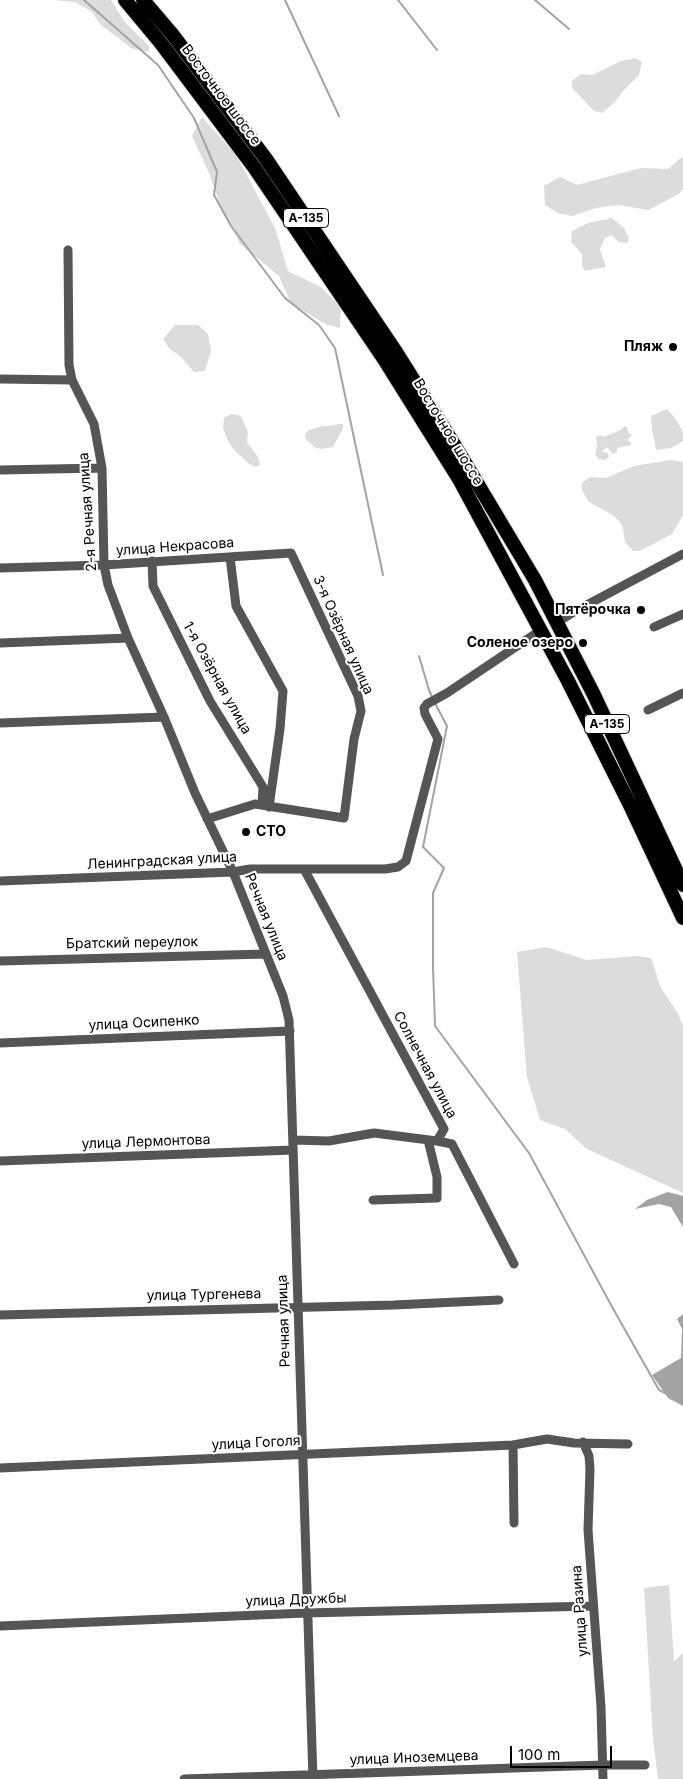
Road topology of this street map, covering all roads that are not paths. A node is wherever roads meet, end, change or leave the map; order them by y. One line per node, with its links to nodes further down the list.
1 (125, 0): 6 (highway, Восточное шоссе / А-135)
2 (143, 0): 6 (highway, Восточное шоссе / А-135)
3 (68, 250): 5 (street, 2-я Речная улица)
4 (0, 379): 5 (street)
5 (72, 380): 7 (street, 2-я Речная улица)
6 (448, 449): 16 (highway, Восточное шоссе / А-135); 18 (highway, Восточное шоссе / А-135)
7 (102, 468): 8 (street); 13 (street, 2-я Речная улица)
8 (0, 470)
9 (291, 553): 11 (street, улица Некрасова); 26 (street, 3-я Озёрная улица)
10 (683, 554): 16 (street)
11 (230, 557): 12 (street, улица Некрасова); 26 (street)
12 (152, 561): 13 (street, улица Некрасова); 26 (street, 1-я Озёрная улица)
13 (104, 565): 14 (street, улица Некрасова); 19 (street, 2-я Речная улица)
14 (0, 568)
15 (683, 614): 17 (street)
16 (556, 624): 28 (highway, Восточное шоссе / А-135)
17 (654, 627)
18 (541, 630): 25 (highway, Восточное шоссе / А-135); 29 (street, Ленинградская улица)
19 (128, 638): 20 (street); 23 (street, 2-я Речная улица)
20 (0, 643)
21 (683, 693): 22 (street)
22 (648, 710)
23 (164, 717): 24 (street); 27 (street, 2-я Речная улица)
24 (0, 723)
25 (630, 805): 28 (highway); 33 (highway, Восточное шоссе / А-135)
26 (266, 806): 27 (street)
27 (207, 819): 30 (street, 2-я Речная улица)
28 (655, 826): 32 (highway, Восточное шоссе / А-135)
29 (304, 869): 30 (street, Ленинградская улица); 39 (street, Солнечная улица)
30 (233, 872): 31 (street, Ленинградская улица); 34 (street, Речная улица)
31 (0, 881)
32 (683, 885)
33 (683, 918)
34 (266, 954): 35 (street, Братский переулок); 36 (street, Речная улица)
35 (0, 961)
36 (290, 1031): 37 (street, улица Осипенко); 38 (street, Речная улица)
37 (0, 1043)
38 (293, 1140): 39 (street); 40 (street, Речная улица)
39 (432, 1140): 42 (street); 43 (street)
40 (293, 1150): 41 (street, улица Лермонтова); 45 (street, Речная улица)
41 (0, 1161)
42 (373, 1200)
43 (514, 1264)
44 (499, 1300): 45 (street, улица Тургенева)
45 (297, 1307): 46 (street, улица Тургенева); 50 (street, Речная улица)
46 (0, 1314)
47 (584, 1442): 48 (street, улица Гоголя); 49 (street, улица Гоголя); 53 (street, улица Разина)
48 (628, 1444)
49 (513, 1445): 50 (street, улица Гоголя); 52 (street)
50 (301, 1455): 51 (street, улица Гоголя); 54 (street, Речная улица)
51 (0, 1468)
52 (514, 1523)
53 (593, 1606): 54 (street, улица Дружбы); 56 (street, улица Разина)
54 (306, 1613): 55 (street, улица Дружбы); 58 (street, Речная улица)
55 (0, 1626)
56 (603, 1764): 57 (street, улица Иноземцева); 58 (street, улица Иноземцева); 60 (street, улица Разина)
57 (645, 1764)
58 (312, 1777): 59 (street, улица Иноземцева)
59 (184, 1779)
60 (603, 1779)

